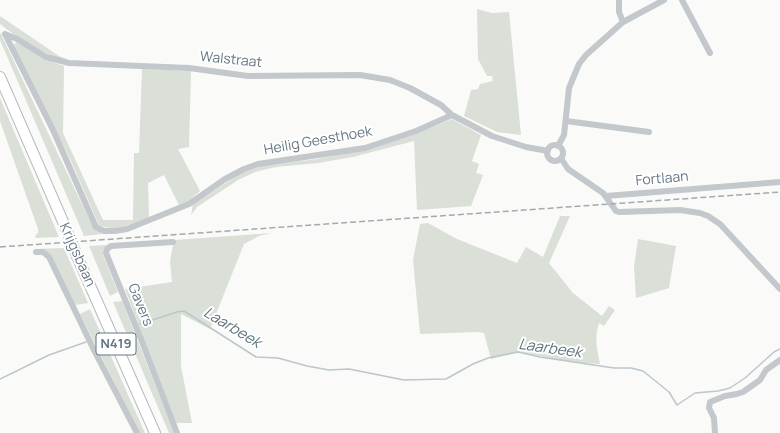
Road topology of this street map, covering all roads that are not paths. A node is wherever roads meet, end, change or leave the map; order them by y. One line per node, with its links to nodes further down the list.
1 (619, 0): 4 (street)
2 (664, 0): 4 (street)
3 (682, 0): 5 (street)
4 (623, 22): 8 (street)
5 (710, 53)
6 (0, 77): 21 (main road, Krijgsbaan / N419, bridge)
7 (452, 115): 11 (street); 15 (street, Heilig Geesthoek); 15 (street, Walstraat)
8 (566, 121): 9 (street); 10 (street)
9 (648, 132)
10 (558, 146): 11 (street); 12 (street)
11 (548, 151): 12 (street)
12 (561, 158): 14 (street)
13 (780, 182): 14 (street, Fortlaan)
14 (606, 196): 18 (street)
15 (96, 227)
16 (173, 242): 22 (street, Gavers)
17 (36, 252): 20 (street)
18 (780, 288)
19 (780, 360): 23 (street)
20 (138, 433)
21 (155, 433)
22 (177, 433)
23 (715, 433)

